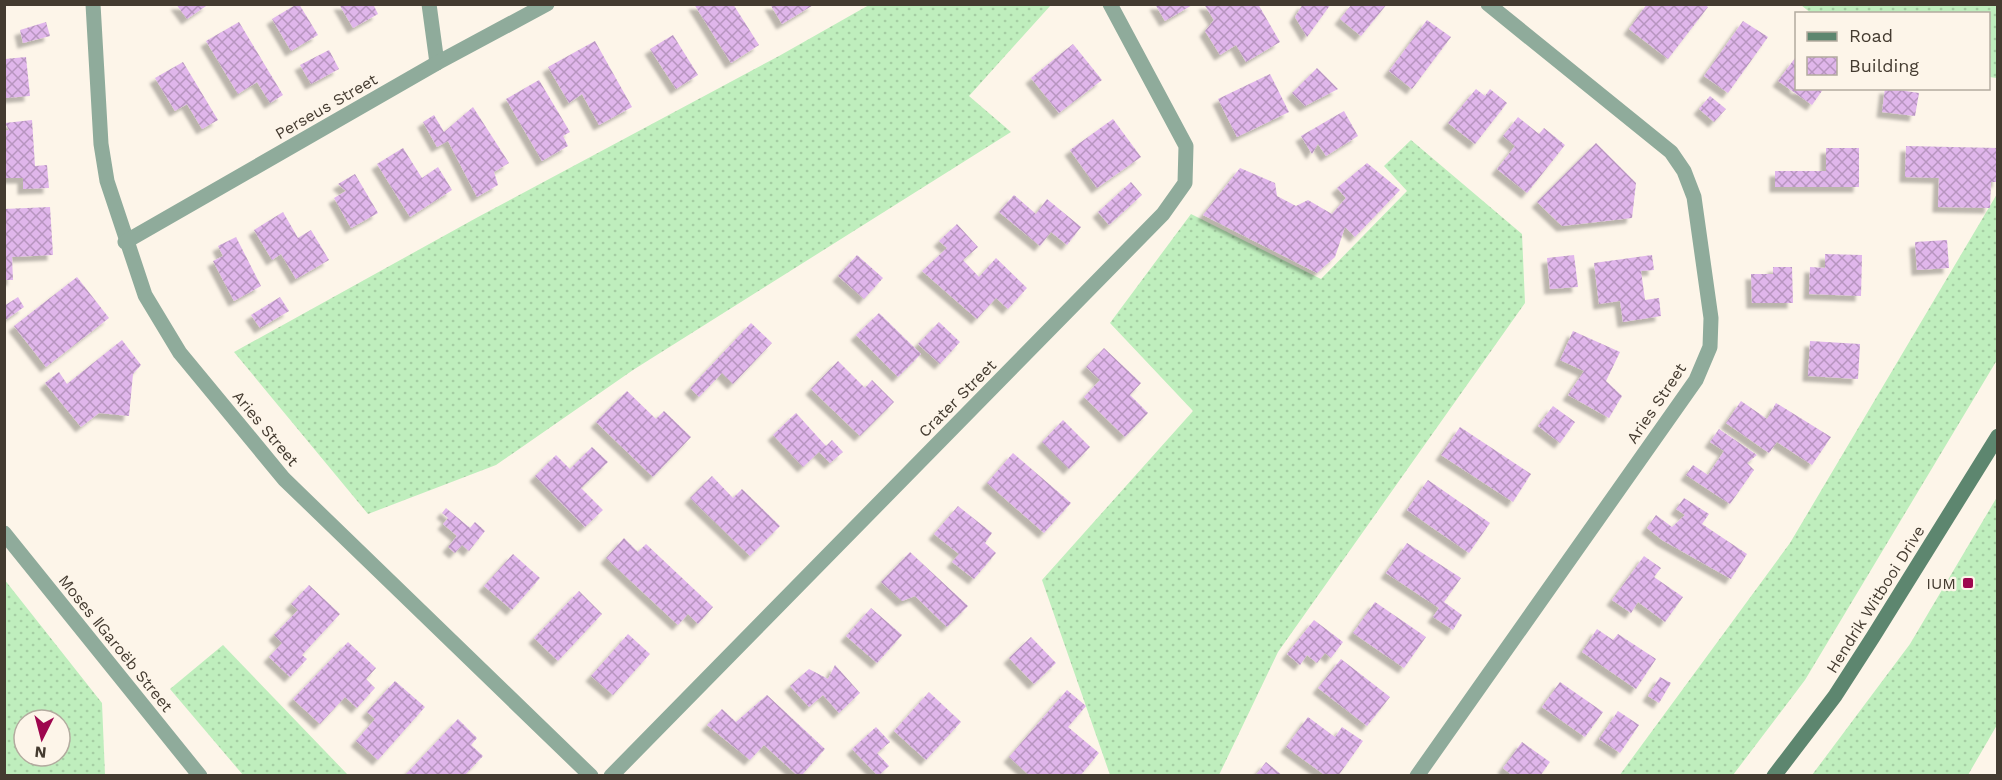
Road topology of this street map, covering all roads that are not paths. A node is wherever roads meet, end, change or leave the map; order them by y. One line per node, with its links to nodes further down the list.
1 (93, 4): 7 (street, Aries Street)
2 (429, 4): 6 (street)
3 (547, 4): 6 (street, Perseus Street)
4 (1110, 4): 12 (street, Crater Street)
5 (1488, 4): 13 (street, Aries Street)
6 (437, 63): 7 (street, Perseus Street)
7 (125, 242): 11 (street, Aries Street)
8 (1998, 436): 14 (main road, Hendrik Witbooi Drive)
9 (4, 532): 10 (street, Moses ǁGaroëb Street)
10 (200, 776)
11 (591, 776)
12 (611, 776)
13 (1417, 776)
14 (1774, 776)

